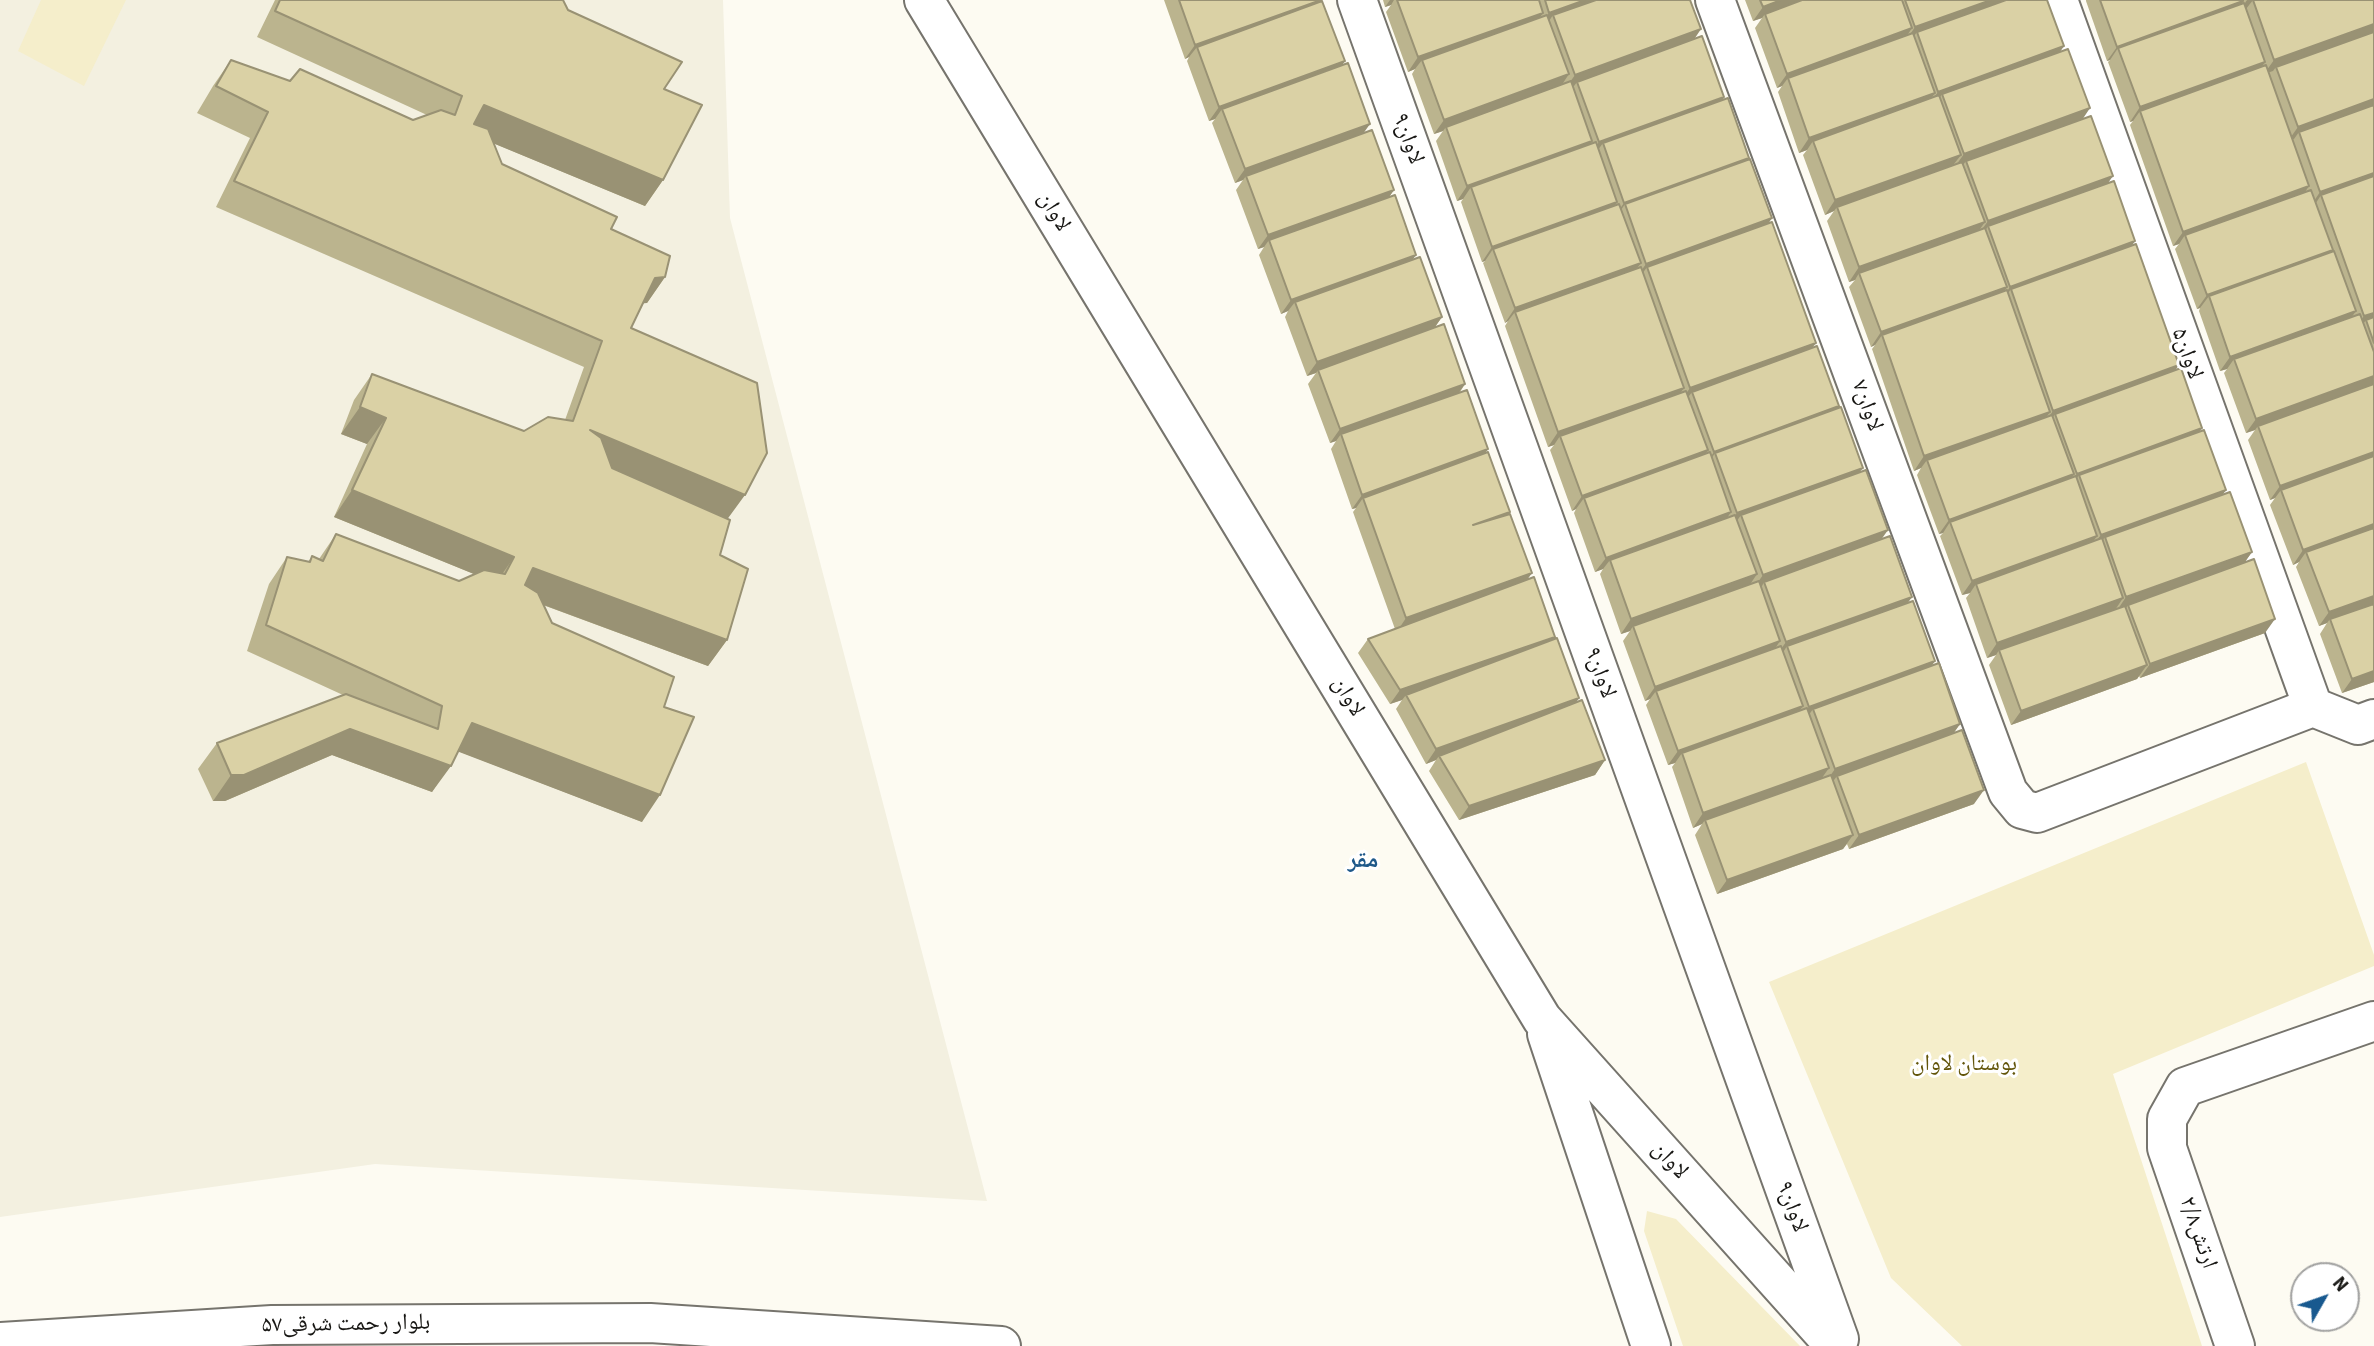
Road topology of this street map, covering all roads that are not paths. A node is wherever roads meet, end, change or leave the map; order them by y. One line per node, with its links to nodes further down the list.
1 (924, 0): 7 (street, لاوان)
2 (1357, 0): 14 (street, ۹لاوان)
3 (1716, 0): 5 (street, ۷لاوان)
4 (2058, 0): 5 (street, ۵لاوان)
5 (2313, 707): 6 (street)
6 (2374, 719)
7 (1542, 1019): 12 (street); 13 (street, لاوان)
8 (2374, 1021): 15 (street, ۲/۸ارتش)
9 (271, 1335): 10 (street, ۵۷بلوار رحمت شرقی); 11 (street, ۵۷بلوار رحمت شرقی)
10 (0, 1342)
11 (1001, 1346)
12 (1651, 1346)
13 (1835, 1346)
14 (1841, 1346)
15 (2235, 1346)

